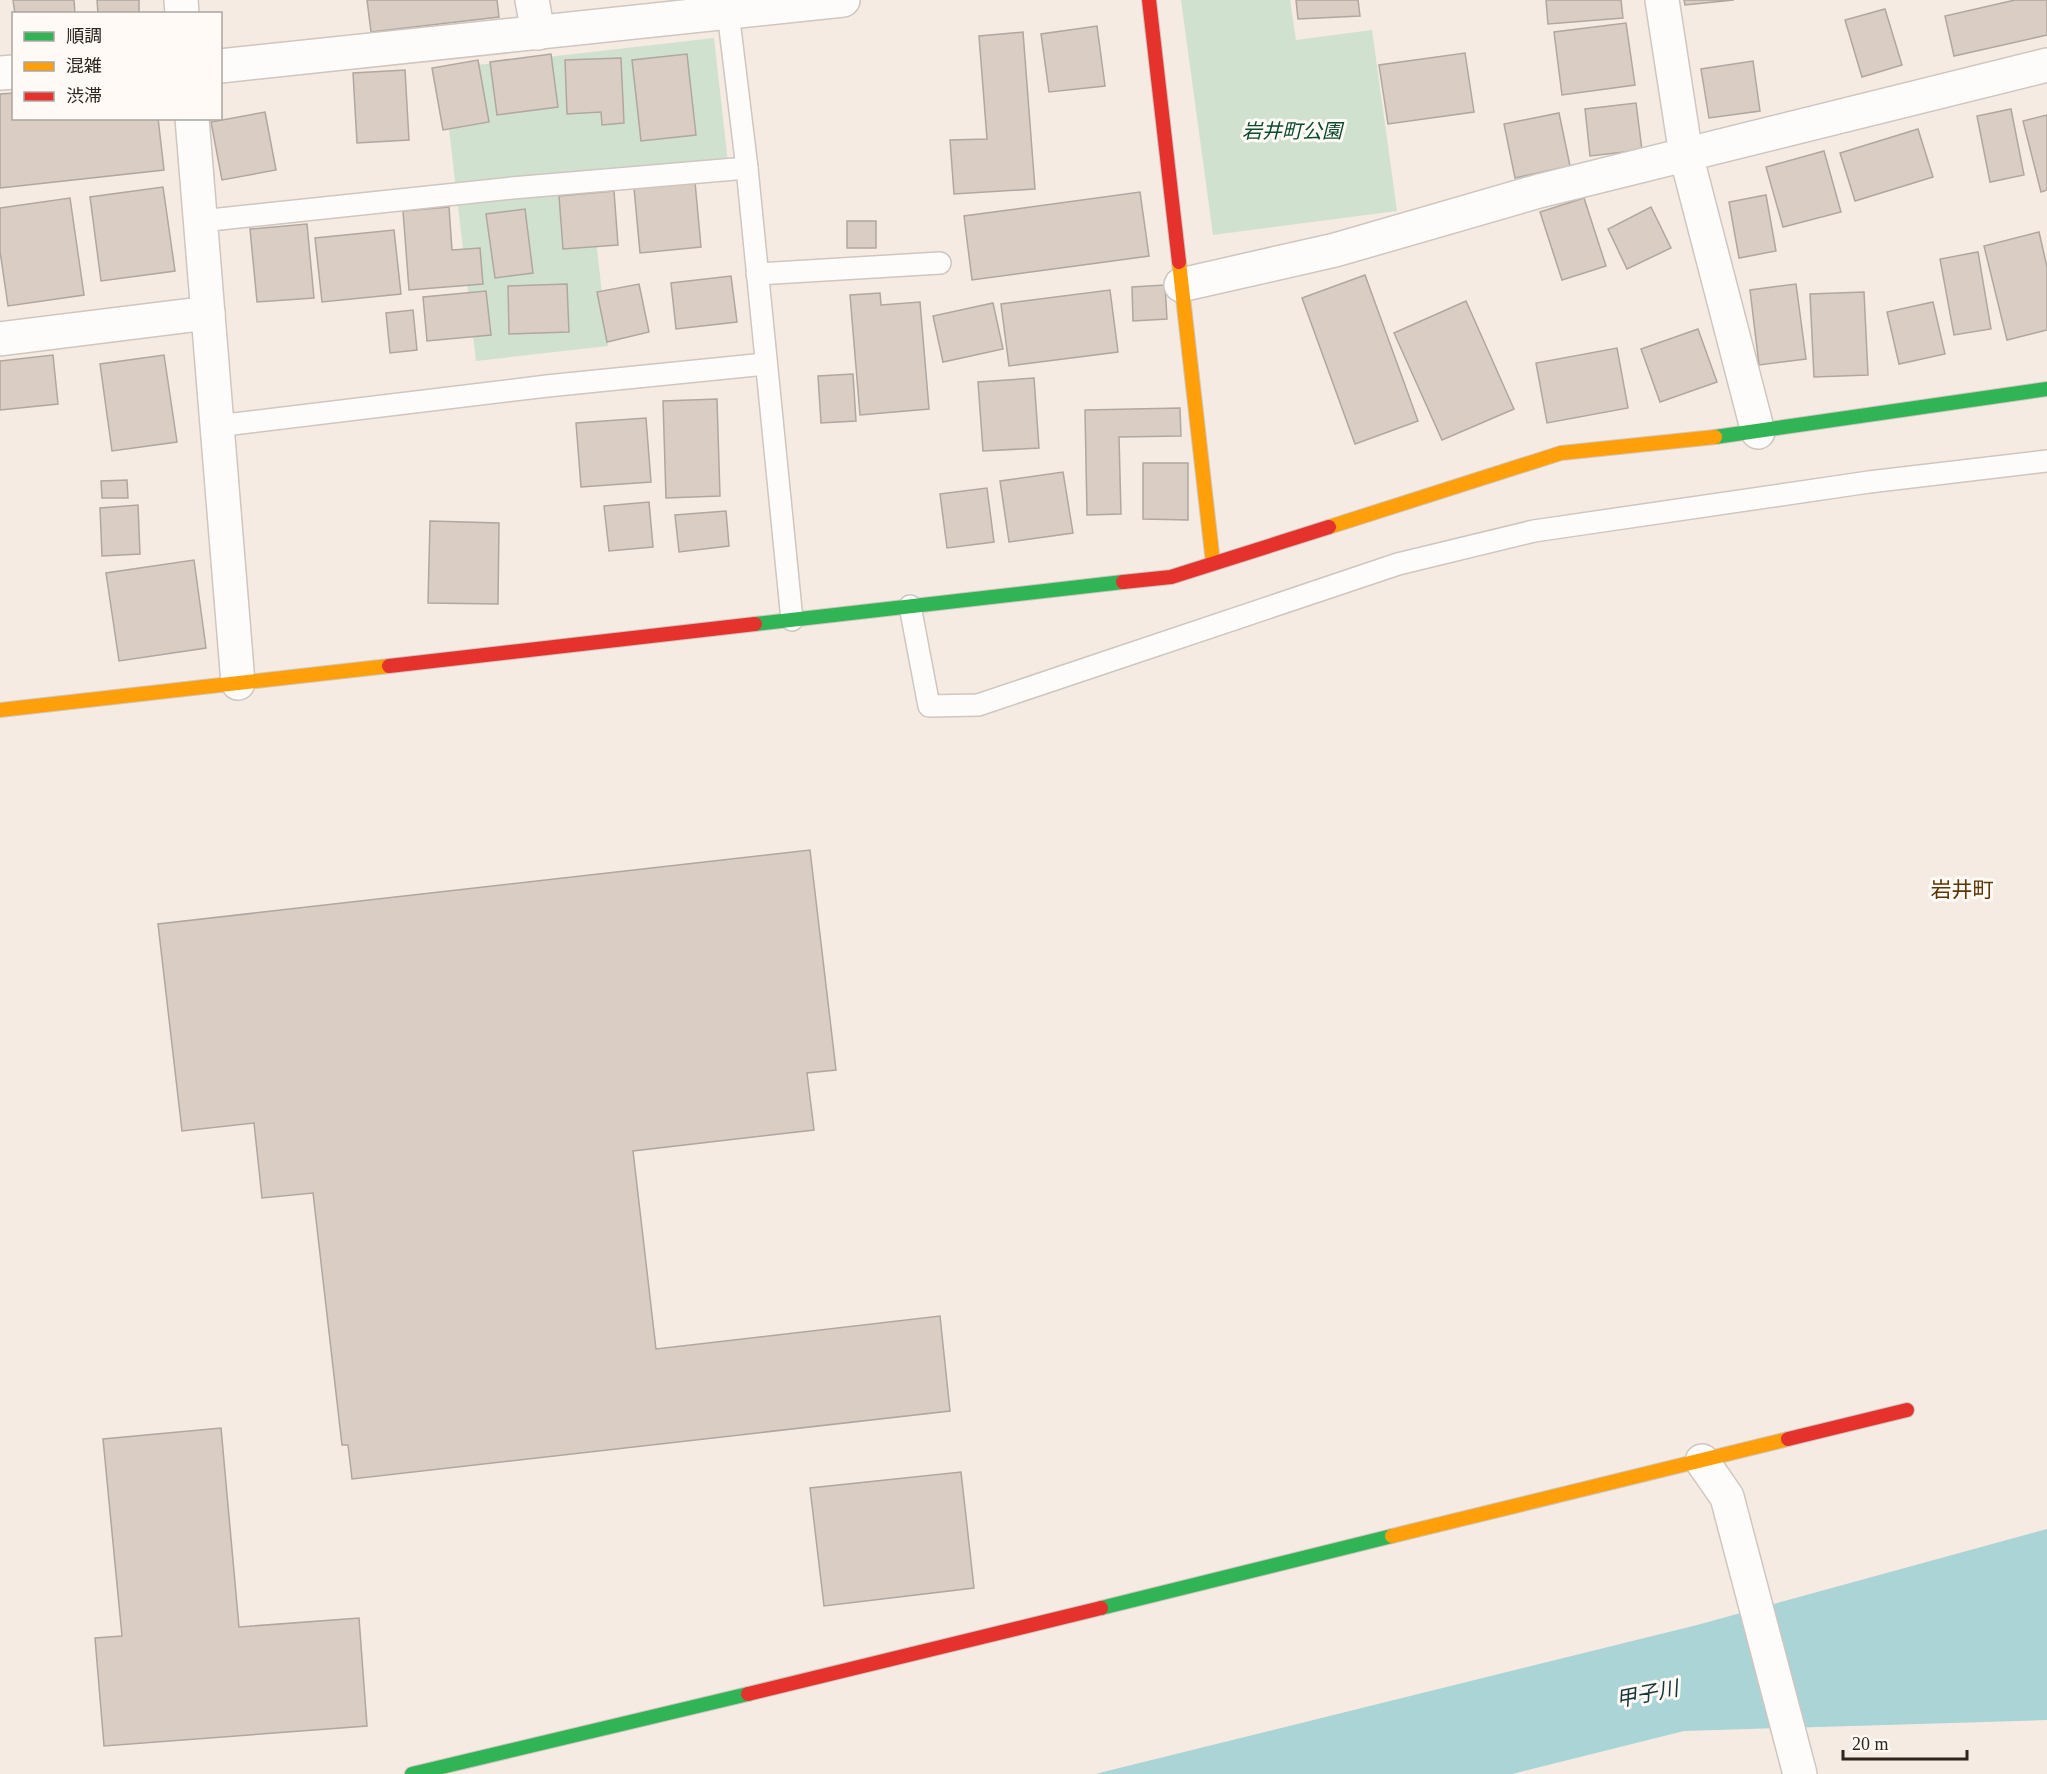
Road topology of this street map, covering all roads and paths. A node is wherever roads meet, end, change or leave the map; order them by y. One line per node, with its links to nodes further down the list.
1 (532, 0): 6 (street)
2 (843, 0): 5 (street)
3 (1149, 0): 15 (street)
4 (1662, 0): 10 (street)
5 (728, 12): 6 (street); 11 (lane)
6 (538, 33): 8 (street)
7 (2047, 65): 10 (street)
8 (222, 66)
9 (192, 120): 12 (street)
10 (1686, 155): 15 (street); 21 (street)
11 (747, 168): 12 (lane); 14 (lane)
12 (201, 221): 16 (street)
13 (940, 262): 14 (lane)
14 (757, 274): 18 (lane)
15 (1181, 285): 23 (street)
16 (208, 313): 17 (street); 20 (street)
17 (0, 339)
18 (765, 364): 20 (lane); 25 (lane)
19 (2047, 389): 21 (street)
20 (217, 426): 26 (street)
21 (1758, 432): 23 (street)
22 (2047, 461): 24 (lane)
23 (1213, 563): 24 (street)
24 (910, 606): 25 (street)
25 (792, 620): 26 (street)
26 (238, 683): 27 (street)
27 (0, 710)
28 (1907, 1410): 29 (street)
29 (1702, 1461): 30 (street); 31 (street)
30 (412, 1774)
31 (1800, 1774)

